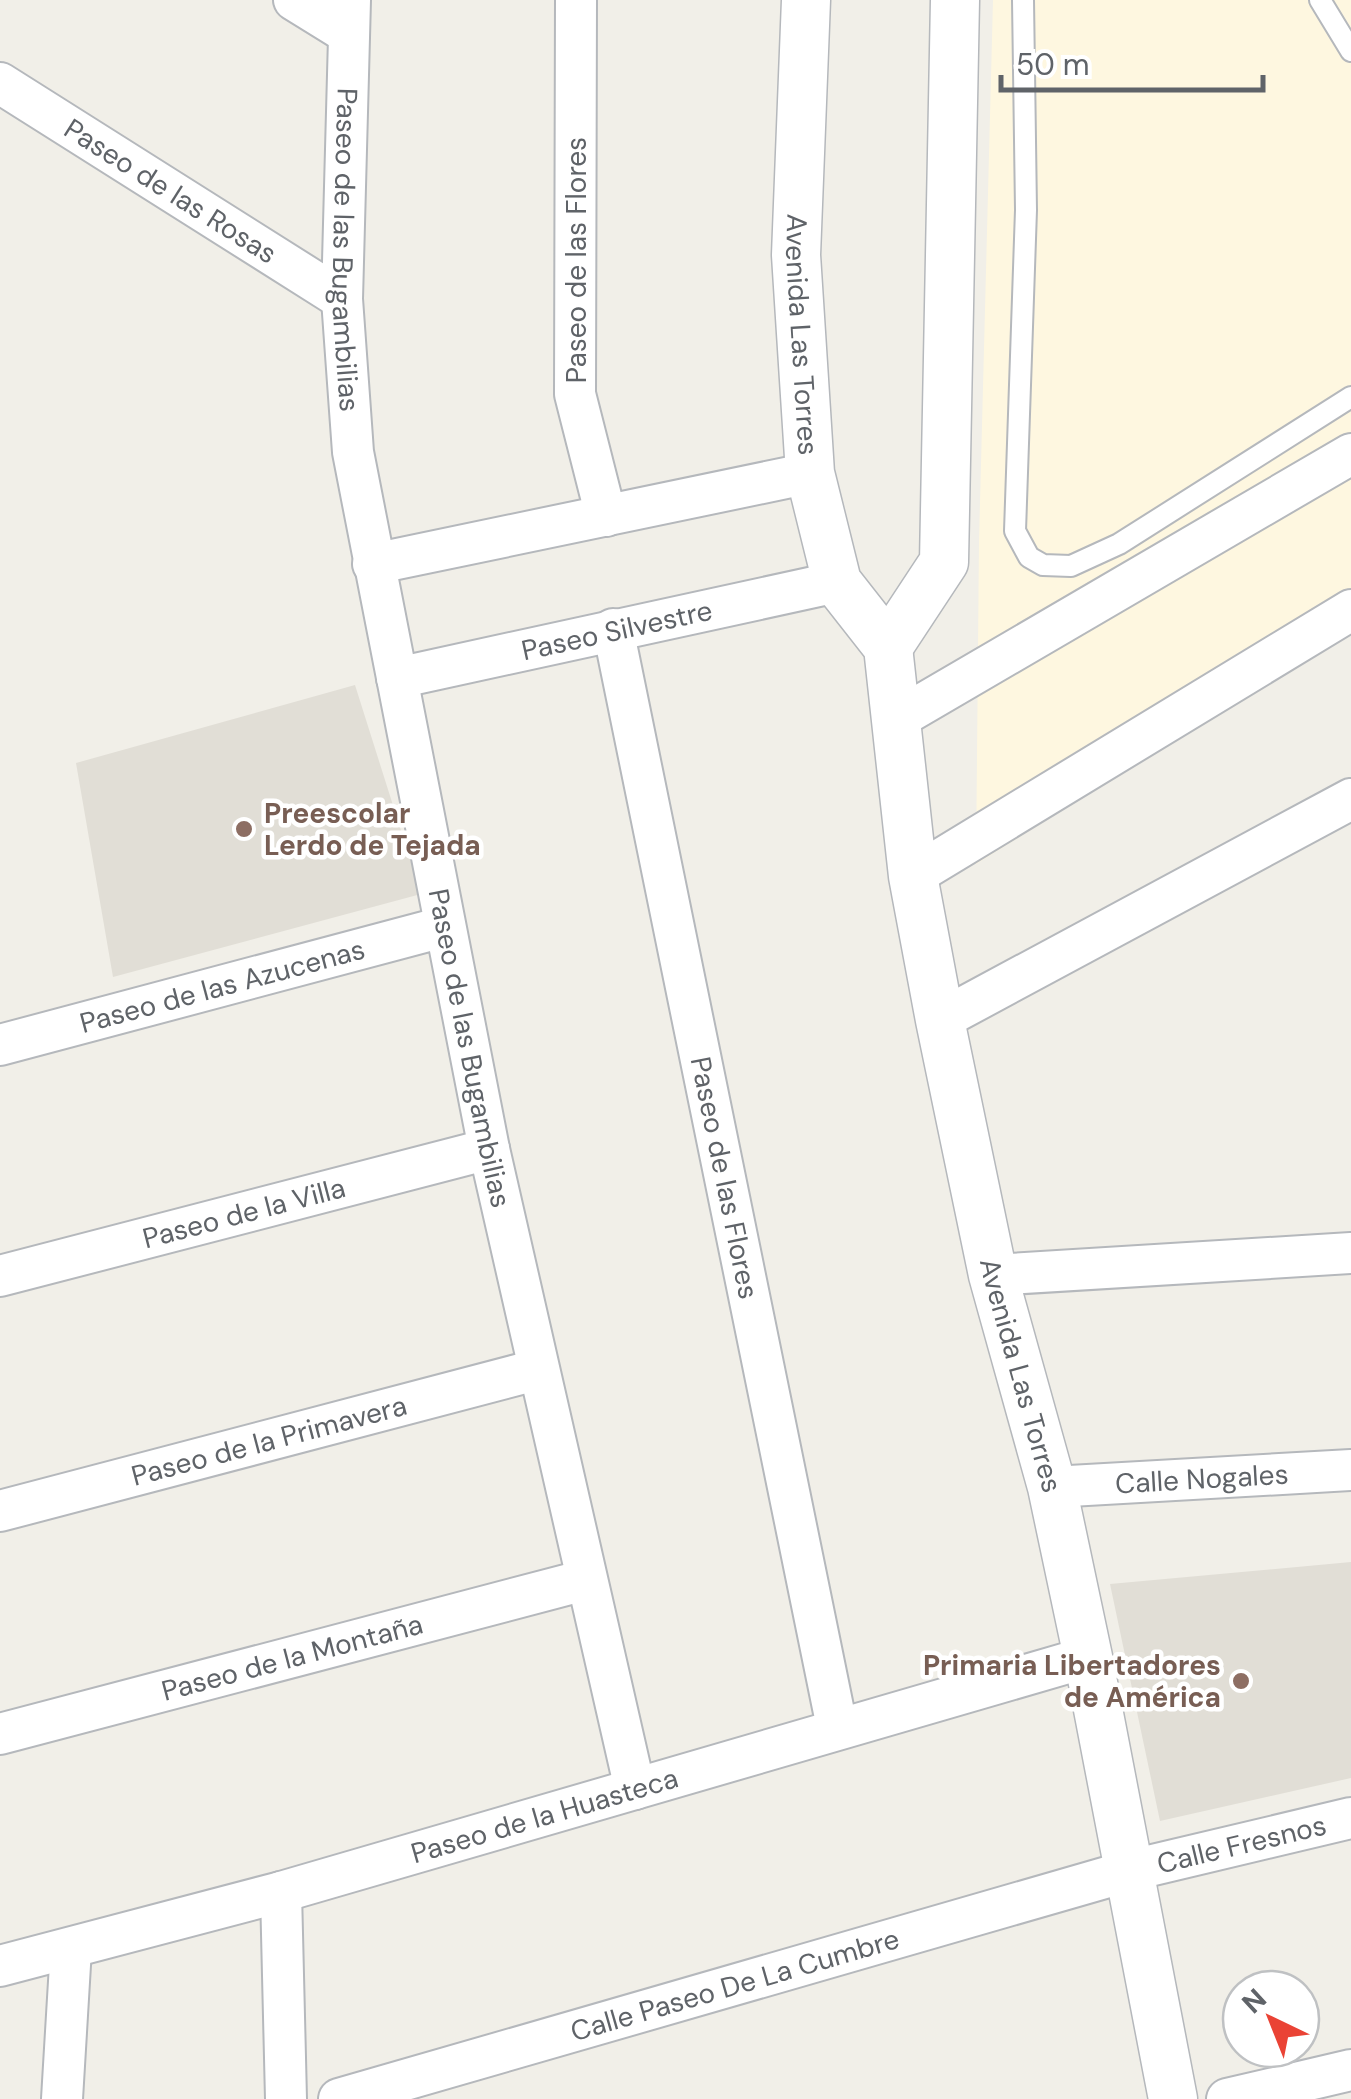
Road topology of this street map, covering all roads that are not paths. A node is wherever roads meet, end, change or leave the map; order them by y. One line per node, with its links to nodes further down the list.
1 (294, 0): 7 (street)
2 (576, 0): 14 (street, Paseo de las Flores)
3 (806, 0): 13 (street, Avenida Las Torres)
4 (954, 0): 19 (street)
5 (1023, 0): 11 (lane)
6 (1320, 0): 8 (lane)
7 (349, 17): 10 (street, Paseo de las Bugambilias)
8 (1351, 51)
9 (0, 83): 10 (street, Paseo de las Rosas)
10 (342, 298): 15 (street, Paseo de las Bugambilias)
11 (1351, 396)
12 (1351, 454): 21 (street)
13 (810, 474): 14 (street); 16 (street, Avenida Las Torres)
14 (606, 516): 15 (street)
15 (372, 564): 20 (street, Paseo de las Bugambilias)
16 (837, 582): 18 (street, Paseo Silvestre); 19 (street, Avenida Las Torres)
17 (1351, 610): 23 (street)
18 (614, 630): 20 (street, Paseo Silvestre); 37 (street, Paseo de las Flores)
19 (888, 647): 21 (street, Avenida Las Torres)
20 (397, 678): 24 (street, Paseo de las Bugambilias)
21 (897, 719): 23 (street, Avenida Las Torres)
22 (1351, 799): 25 (street)
23 (912, 876): 25 (street, Avenida Las Torres)
24 (443, 927): 26 (street, Paseo de las Azucenas); 27 (street, Paseo de las Bugambilias)
25 (940, 1020): 29 (street, Avenida Las Torres)
26 (0, 1045)
27 (488, 1149): 30 (street, Paseo de la Villa); 31 (street, Paseo de las Bugambilias)
28 (1351, 1252): 29 (street)
29 (993, 1275): 33 (street, Avenida Las Torres)
30 (0, 1276)
31 (536, 1370): 34 (street, Paseo de la Primavera); 35 (street, Paseo de las Bugambilias)
32 (1351, 1470): 33 (street, Calle Nogales)
33 (1052, 1488): 36 (street, Avenida Las Torres)
34 (0, 1512)
35 (586, 1580): 38 (street, Paseo de la Montaña); 39 (street, Paseo de las Bugambilias)
36 (1088, 1657): 37 (street, Paseo de la Huasteca); 41 (street, Avenida Las Torres)
37 (837, 1727): 39 (street, Paseo de la Huasteca)
38 (0, 1734)
39 (634, 1790): 42 (street, Paseo de la Huasteca)
40 (1351, 1818): 41 (street, Calle Fresnos)
41 (1132, 1870): 48 (street, Calle Paseo De La Cumbre); 49 (street, Avenida Las Torres)
42 (281, 1892): 43 (street, Paseo de la Huasteca); 47 (street)
43 (72, 1948): 44 (street, Paseo de la Huasteca); 46 (street)
44 (0, 1966)
45 (1351, 2070): 50 (street)
46 (62, 2099)
47 (286, 2099)
48 (339, 2099)
49 (1172, 2099)
50 (1227, 2099)

